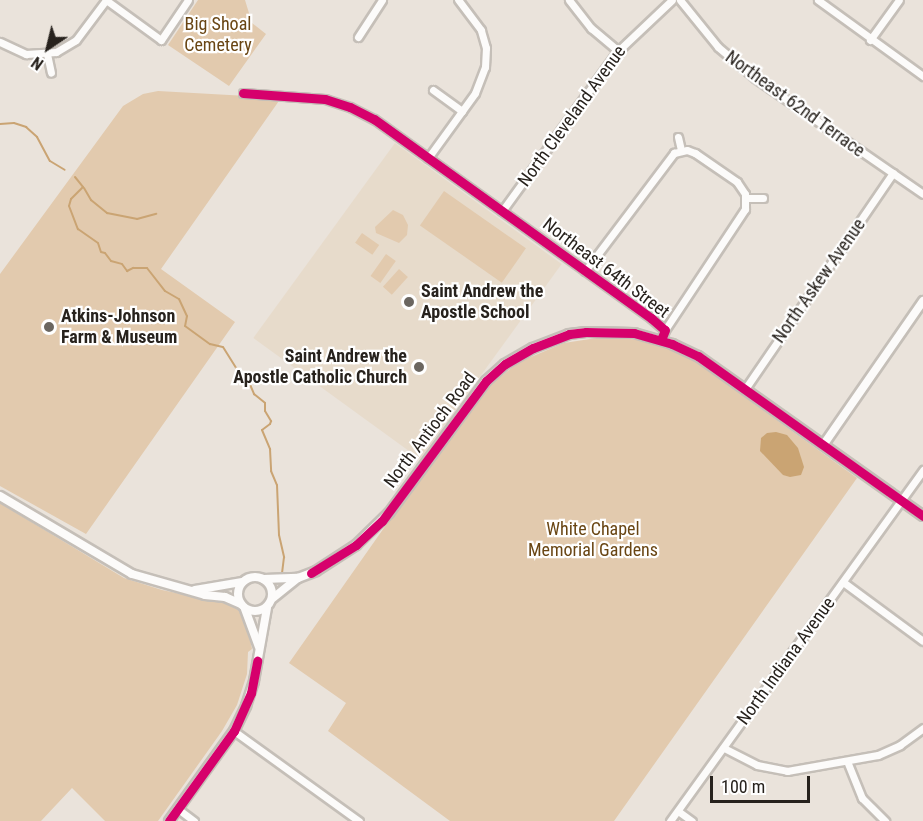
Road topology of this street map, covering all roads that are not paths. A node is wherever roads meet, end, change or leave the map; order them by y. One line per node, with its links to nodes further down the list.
1 (106, 0): 2 (street); 14 (street)
2 (188, 0)
3 (382, 0): 10 (street)
4 (458, 0): 19 (street)
5 (569, 0): 13 (street)
6 (672, 0): 13 (street, North Cleveland Avenue)
7 (680, 0): 23 (street, Northeast 62nd Terrace)
8 (818, 0): 11 (street)
9 (899, 0): 11 (street)
10 (358, 37)
11 (870, 40): 16 (street)
12 (0, 42): 14 (street)
13 (618, 51): 27 (street, North Cleveland Avenue)
14 (47, 54): 15 (street)
15 (51, 73)
16 (923, 76)
17 (433, 90): 19 (street)
18 (243, 93): 22 (street, Northeast 64th Street)
19 (462, 111): 22 (street)
20 (678, 137): 21 (street)
21 (681, 150): 25 (street); 28 (street)
22 (428, 158): 27 (street, Northeast 64th Street)
23 (893, 173): 24 (street, Northeast 62nd Terrace); 32 (street, North Askew Avenue)
24 (923, 194)
25 (746, 198): 26 (street); 30 (street)
26 (763, 198)
27 (502, 211): 28 (street, Northeast 64th Street)
28 (585, 271): 30 (street, Northeast 64th Street)
29 (923, 301): 33 (street)
30 (665, 330): 31 (street, Northeast 64th Street)
31 (660, 340): 32 (street, Northeast 64th Street); 38 (street, North Antioch Road)
32 (745, 389): 33 (street, Northeast 64th Street)
33 (824, 444): 36 (street, Northeast 64th Street)
34 (923, 470): 36 (street, North Indiana Avenue)
35 (0, 496): 42 (street)
36 (901, 501): 37 (street, Northeast 64th Street); 41 (street, North Indiana Avenue)
37 (923, 516)
38 (298, 578): 39 (street, North Antioch Road); 43 (street, North Antioch Road)
39 (264, 579): 40 (street); 43 (street)
40 (243, 582): 42 (street); 44 (street)
41 (843, 582): 46 (street); 50 (street, North Indiana Avenue)
42 (195, 590): 44 (street)
43 (273, 598): 45 (street)
44 (243, 606): 45 (street); 47 (street)
45 (267, 608): 47 (street)
46 (923, 641)
47 (259, 647): 49 (street)
48 (923, 728): 51 (street)
49 (234, 730): 52 (street); 56 (street)
50 (724, 748): 51 (street); 53 (street, North Indiana Avenue)
51 (847, 761): 59 (street)
52 (178, 809): 54 (street); 55 (street)
53 (678, 811): 57 (street, North Indiana Avenue); 58 (street)
54 (169, 821)
55 (194, 821)
56 (359, 821)
57 (670, 821)
58 (692, 821)
59 (885, 821)

